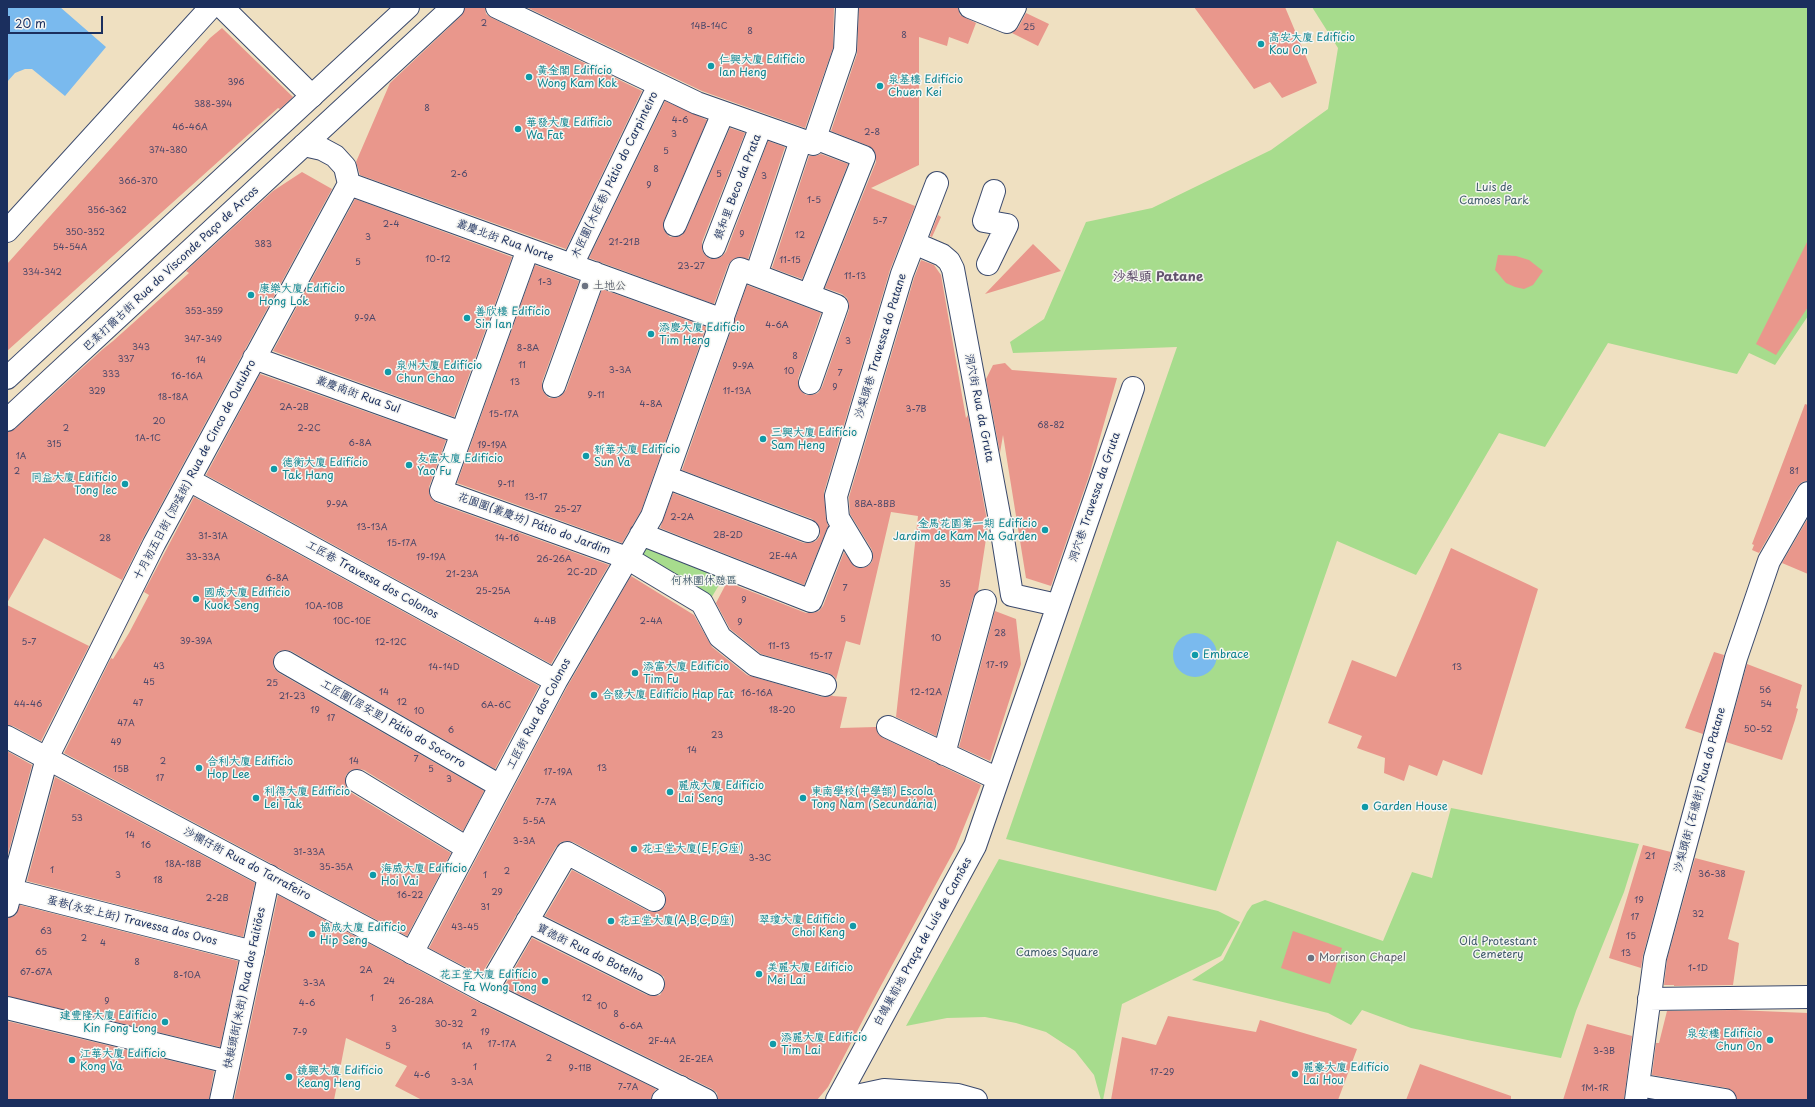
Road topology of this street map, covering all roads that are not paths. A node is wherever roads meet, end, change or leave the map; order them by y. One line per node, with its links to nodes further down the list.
1 (211, 7): 19 (street)
2 (222, 7): 10 (street)
3 (408, 7): 10 (street)
4 (453, 7): 14 (street, 巴素打爾古街 Rua do Visconde Paço de Arcos)
5 (497, 7): 9 (street)
6 (847, 7): 13 (street, 工匠街 Rua dos Colonos)
7 (970, 7): 8 (street)
8 (1015, 7)
9 (659, 85): 11 (street); 24 (street, 木匠圍(木匠巷) Pátio do Carpinteiro)
10 (312, 96): 30 (street)
11 (723, 112): 12 (street); 18 (street)
12 (761, 126): 13 (street); 21 (street, 銀和里 Beco da Prata)
13 (810, 141): 25 (street, 工匠街 Rua dos Colonos); 27 (street)
14 (304, 145): 16 (street); 34 (street, 巴素打爾古街 Rua do Visconde Paço de Arcos)
15 (937, 183): 20 (street, 沙梨頭巷 Travessa do Patane)
16 (349, 184): 22 (street, 叢慶北街 Rua Norte); 29 (street, 十月初五日街 (泗𠵼街) Rua de Cinco de Outubro)
17 (994, 191): 23 (street)
18 (675, 225)
19 (7, 231)
20 (914, 243): 40 (street, 沙梨頭巷 Travessa do Patane); 45 (street, 洞穴街 Rua da Gruta)
21 (714, 247)
22 (528, 249): 24 (street, 叢慶北街 Rua Norte); 35 (street)
23 (988, 264)
24 (572, 265): 26 (street, 叢慶北街 Rua Norte)
25 (748, 272): 27 (street); 28 (street, 工匠街 Rua dos Colonos)
26 (595, 273): 28 (street, 叢慶北街 Rua Norte); 32 (street)
27 (809, 295): 31 (street)
28 (723, 320): 36 (street, 工匠街 Rua dos Colonos)
29 (254, 358): 35 (street, 叢慶南街 Rua Sul); 37 (street, 十月初五日街 (泗𠵼街) Rua de Cinco de Outubro)
30 (7, 378)
31 (810, 383)
32 (554, 386)
33 (1133, 388): 45 (street, 洞穴巷 Travessa da Gruta)
34 (7, 420)
35 (462, 432): 43 (street, 花園圍(叢慶坊) Pátio do Jardim)
36 (666, 477): 39 (street); 41 (street, 工匠街 Rua dos Colonos)
37 (189, 480): 47 (street, 工匠巷 Travessa dos Colonos); 52 (street, 十月初五日街 (泗𠵼街) Rua de Cinco de Outubro)
38 (1808, 493): 66 (street, 沙梨頭街 (石牆街) Rua do Patane)
39 (808, 531)
40 (842, 533): 41 (street); 42 (street, 沙梨頭巷 Travessa do Patane)
41 (641, 534): 43 (street, 工匠街 Rua dos Colonos)
42 (861, 556)
43 (627, 558): 47 (street, 工匠街 Rua dos Colonos); 48 (street, 花園圍(叢慶坊) Pátio do Jardim)
44 (984, 601): 51 (street)
45 (1058, 606): 53 (street, 洞穴巷 Travessa da Gruta)
46 (285, 662): 55 (street, 工匠圍(居安里) Pátio do Socorro)
47 (556, 681): 55 (street, 工匠街 Rua dos Colonos)
48 (825, 685)
49 (888, 727): 51 (street)
50 (7, 737): 52 (street, 沙欄仔街 Rua do Tarrafeiro)
51 (944, 754): 53 (street)
52 (47, 758): 57 (street, 沙欄仔街 Rua do Tarrafeiro); 58 (street, 十月初五日街 (泗𠵼街) Rua de Cinco de Outubro)
53 (998, 779): 74 (street, 白鴿巢前地 Praça de Luís de Camões)
54 (357, 781): 56 (street)
55 (500, 786): 56 (street, 工匠街 Rua dos Colonos)
56 (467, 848): 62 (street, 工匠街 Rua dos Colonos)
57 (269, 876): 61 (street, 快艇頭街(米街) Rua dos Faitiões); 62 (street, 沙欄仔街 Rua do Tarrafeiro)
58 (9, 898): 61 (street, 蛋巷(永安上街) Travessa dos Ovos)
59 (654, 900): 60 (street)
60 (527, 921): 63 (street, 寶德街 Rua do Botelho); 64 (street)
61 (253, 952): 68 (street, 快艇頭街(米街) Rua dos Faitiões)
62 (412, 953): 64 (street, 沙欄仔街 Rua do Tarrafeiro)
63 (653, 984)
64 (486, 992): 69 (street, 沙欄仔街 Rua do Tarrafeiro)
65 (1808, 997): 66 (street)
66 (1648, 999): 70 (street, 沙梨頭街 (石牆街) Rua do Patane)
67 (7, 1008): 68 (street)
68 (229, 1062): 71 (street, 快艇頭街(米街) Rua dos Faitiões)
69 (680, 1087): 72 (street); 73 (street, 沙欄仔街 Rua do Tarrafeiro)
70 (1637, 1092): 77 (street)
71 (220, 1100)
72 (663, 1100)
73 (706, 1100)
74 (837, 1100)
75 (850, 1100): 76 (street)
76 (976, 1100)
77 (1726, 1100)

